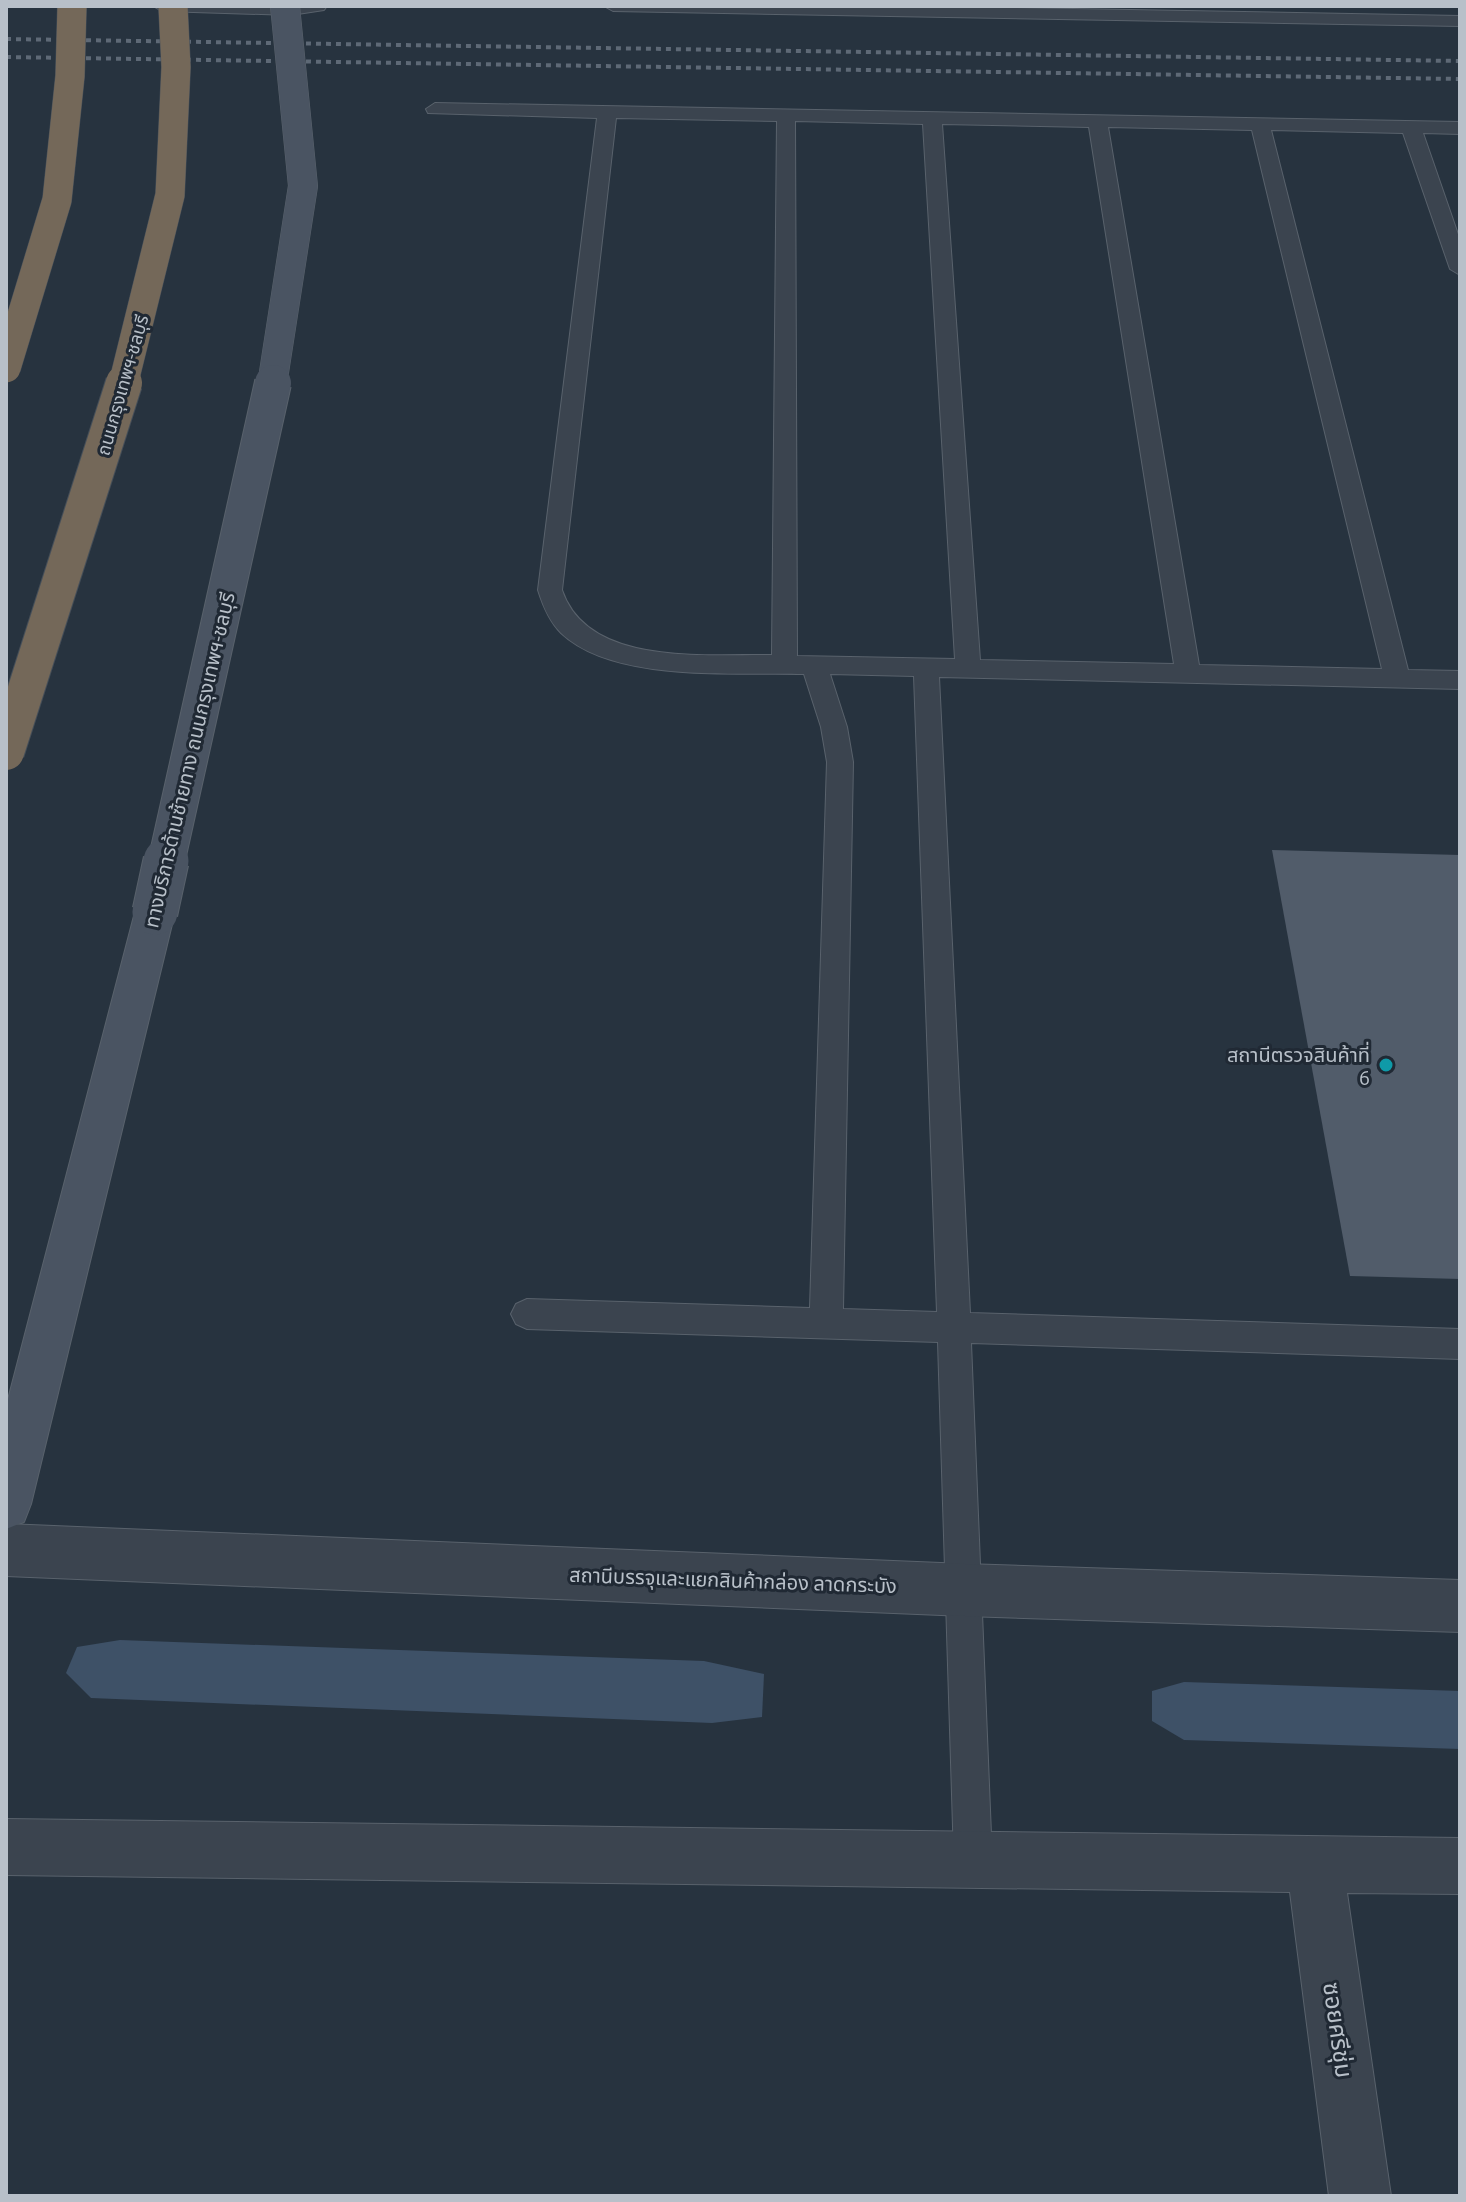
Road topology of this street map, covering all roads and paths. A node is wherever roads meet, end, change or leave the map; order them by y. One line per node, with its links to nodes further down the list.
1 (72, 6): 18 (highway, bridge)
2 (162, 6): 5 (lane)
3 (173, 6): 26 (highway, ถนนกรุงเทพฯ-ชลบุรี, bridge)
4 (285, 6): 31 (main road, ทางบริการด้านซ้ายทาง ถนนกรุงเทพฯ-ชลบุรี, bridge)
5 (318, 6)
6 (613, 6): 7 (lane)
7 (819, 8): 8 (lane)
8 (1460, 21)
9 (435, 109): 10 (lane)
10 (607, 112): 11 (lane); 19 (lane)
11 (786, 116): 12 (lane); 19 (lane)
12 (932, 118): 13 (lane); 22 (lane)
13 (1098, 121): 14 (lane); 23 (lane)
14 (1260, 124): 15 (lane); 24 (lane)
15 (1411, 127): 16 (lane); 17 (lane)
16 (1460, 128)
17 (1460, 269)
18 (6, 368)
19 (784, 664): 20 (lane)
20 (814, 665): 21 (lane); 28 (lane)
21 (926, 667): 22 (lane); 29 (lane)
22 (968, 668): 23 (lane)
23 (1188, 673): 24 (lane)
24 (1397, 678): 25 (lane)
25 (1460, 680)
26 (6, 752)
27 (527, 1314): 28 (lane)
28 (826, 1323): 29 (lane)
29 (954, 1327): 30 (lane); 33 (lane)
30 (1460, 1344)
31 (6, 1504)
32 (6, 1550): 33 (street, สถานีบรรจุและแยกสินค้ากล่อง ลาดกระบัง)
33 (965, 1590): 34 (street, สถานีบรรจุและแยกสินค้ากล่อง ลาดกระบัง); 36 (lane)
34 (1460, 1606)
35 (6, 1847): 36 (street)
36 (973, 1859): 37 (street)
37 (1315, 1864): 38 (street); 39 (street, ซอยศรีชุ่ม)
38 (1460, 1866)
39 (1360, 2196)

